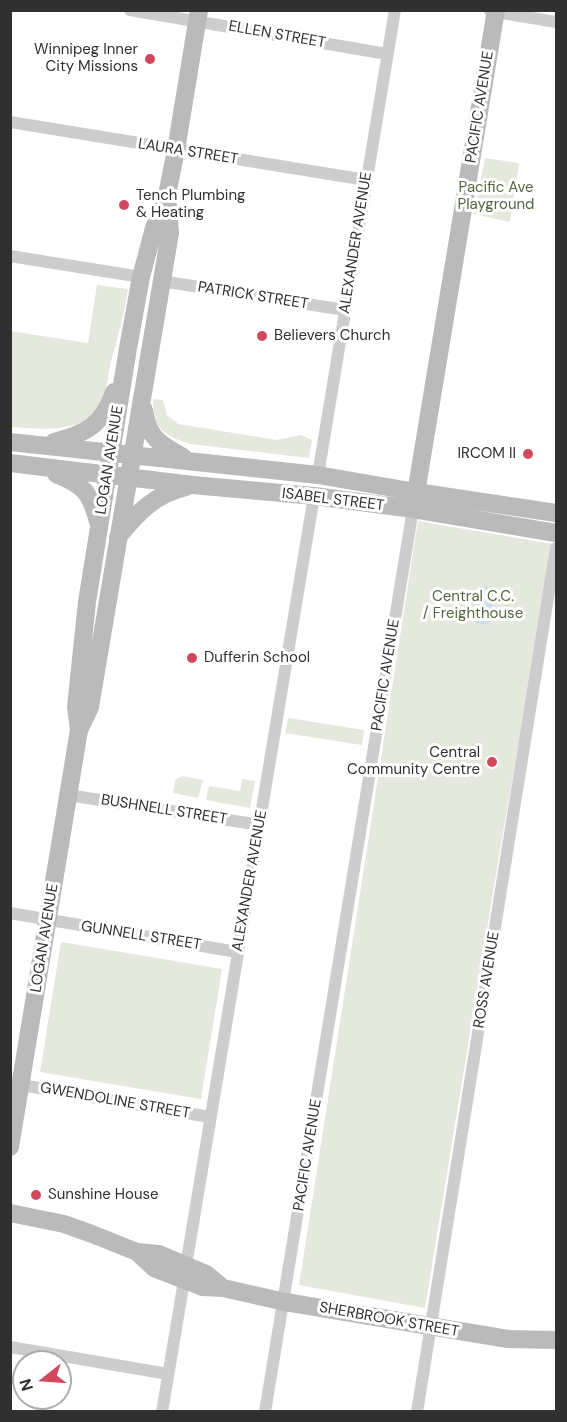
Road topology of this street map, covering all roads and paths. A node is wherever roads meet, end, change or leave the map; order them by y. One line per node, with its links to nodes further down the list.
1 (130, 10): 4 (street, ELLEN STREET)
2 (395, 10): 6 (street, ALEXANDER AVENUE)
3 (494, 11): 5 (street); 29 (main road, PACIFIC AVENUE)
4 (199, 16): 6 (street, ELLEN STREET); 8 (main road, LOGAN AVENUE)
5 (556, 22)
6 (387, 54): 9 (street, ALEXANDER AVENUE)
7 (10, 123): 8 (street, LAURA STREET)
8 (176, 150): 9 (street, LAURA STREET); 10 (main road, LOGAN AVENUE)
9 (366, 180): 14 (street, ALEXANDER AVENUE)
10 (167, 195): 12 (main road, LOGAN AVENUE); 13 (main road, LOGAN AVENUE)
11 (10, 256): 12 (street)
12 (141, 277): 15 (main road, LOGAN AVENUE)
13 (161, 281): 14 (street, PATRICK STREET); 16 (main road, LOGAN AVENUE)
14 (345, 310): 25 (street, ALEXANDER AVENUE)
15 (128, 348): 18 (main road); 19 (main road, LOGAN AVENUE)
16 (143, 395): 20 (main road, LOGAN AVENUE); 21 (main road)
17 (10, 442): 18 (main road)
18 (44, 444): 19 (main road, ISABEL STREET)
19 (111, 454): 20 (main road, ISABEL STREET); 24 (main road, LOGAN AVENUE)
20 (133, 456): 21 (main road, ISABEL STREET); 26 (main road, LOGAN AVENUE)
21 (190, 461): 25 (main road, ISABEL STREET)
22 (10, 463): 23 (main road)
23 (29, 465): 24 (main road, ISABEL STREET); 31 (main road)
24 (108, 474): 26 (main road, ISABEL STREET); 31 (main road, LOGAN AVENUE)
25 (318, 475): 29 (main road, ISABEL STREET)
26 (129, 478): 27 (main road, ISABEL STREET); 33 (main road, LOGAN AVENUE)
27 (193, 485): 28 (main road, ISABEL STREET); 33 (main road)
28 (314, 496): 29 (main road, ISABEL STREET); 37 (street, ALEXANDER AVENUE)
29 (415, 501): 30 (main road, ISABEL STREET); 32 (main road, ISABEL STREET); 46 (street, PACIFIC AVENUE)
30 (556, 513)
31 (99, 527): 35 (main road, LOGAN AVENUE)
32 (556, 533)
33 (117, 538): 35 (main road, LOGAN AVENUE)
34 (556, 548): 47 (street, ROSS AVENUE)
35 (79, 730): 36 (main road, LOGAN AVENUE)
36 (68, 795): 37 (street, BUSHNELL STREET); 39 (main road, LOGAN AVENUE)
37 (260, 825): 40 (street, ALEXANDER AVENUE)
38 (10, 914): 39 (street, GUNNELL STREET)
39 (47, 921): 40 (street, GUNNELL STREET); 41 (main road, LOGAN AVENUE)
40 (237, 952): 42 (street, ALEXANDER AVENUE)
41 (21, 1085): 42 (street, GWENDOLINE STREET); 43 (main road, LOGAN AVENUE)
42 (210, 1117): 45 (street, ALEXANDER AVENUE)
43 (10, 1147)
44 (10, 1214): 45 (main road, SHERBROOK STREET)
45 (185, 1273): 46 (main road, SHERBROOK STREET); 50 (street, ALEXANDER AVENUE)
46 (285, 1302): 47 (main road, SHERBROOK STREET); 52 (street, PACIFIC AVENUE)
47 (431, 1327): 48 (main road, SHERBROOK STREET); 53 (street, ROSS AVENUE)
48 (556, 1340)
49 (10, 1347): 50 (street)
50 (168, 1374): 51 (street, ALEXANDER AVENUE)
51 (162, 1412)
52 (265, 1412)
53 (417, 1412)

